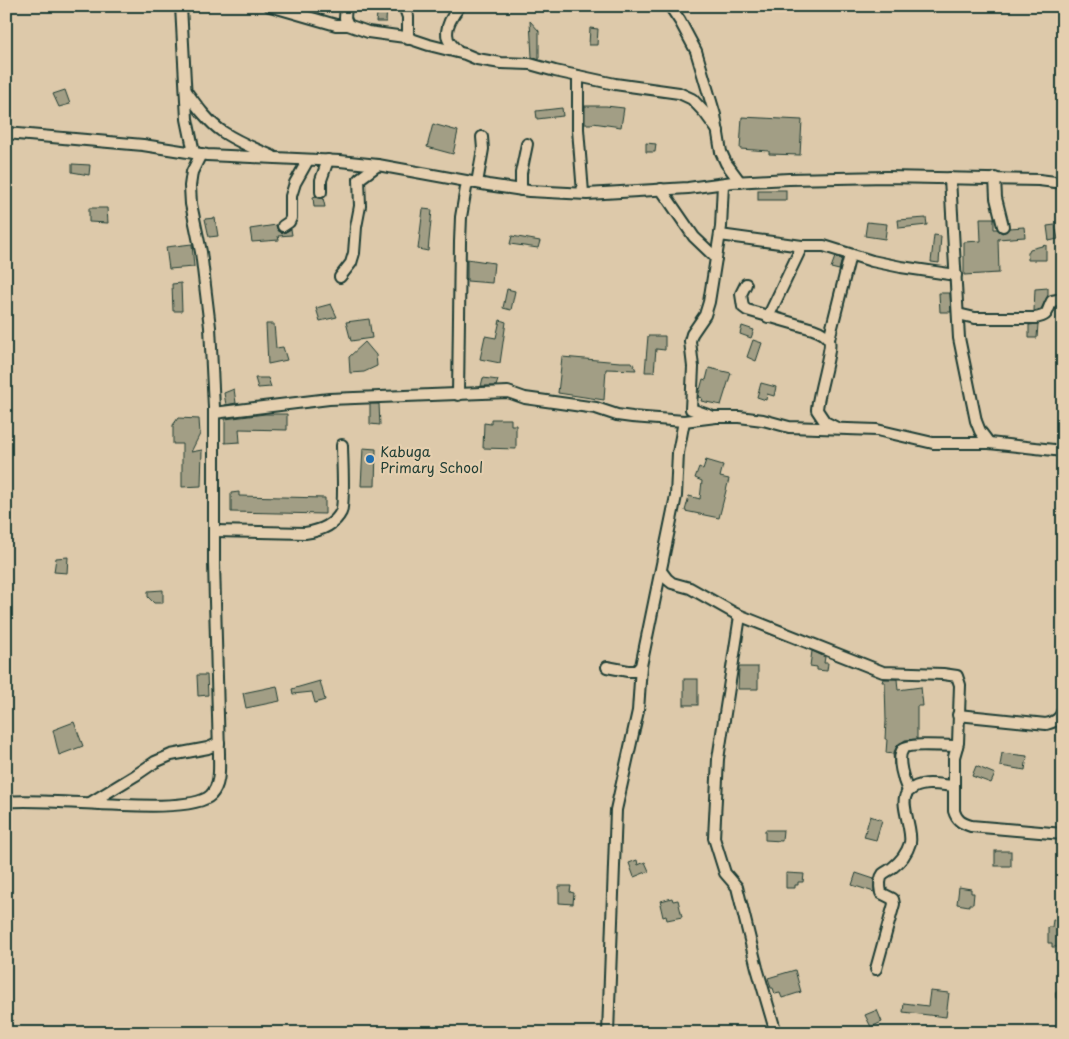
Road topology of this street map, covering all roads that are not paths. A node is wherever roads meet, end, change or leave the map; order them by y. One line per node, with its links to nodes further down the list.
1 (181, 6): 11 (street)
2 (270, 6): 7 (street)
3 (346, 6): 7 (street)
4 (404, 6): 8 (street)
5 (460, 6): 9 (street)
6 (670, 6): 12 (street)
7 (348, 25): 8 (street)
8 (408, 39): 9 (street)
9 (458, 52): 10 (street)
10 (578, 76): 12 (street); 30 (street)
11 (186, 90): 16 (street); 17 (street)
12 (718, 132): 24 (street)
13 (6, 134): 16 (street)
14 (482, 137): 23 (street)
15 (527, 144): 28 (street)
16 (197, 154): 17 (street); 45 (street)
17 (279, 159): 18 (street)
18 (308, 160): 19 (street); 31 (street)
19 (328, 160): 20 (street); 29 (street)
20 (378, 166): 23 (street); 38 (street)
21 (950, 178): 22 (street); 24 (street); 37 (street)
22 (995, 178): 25 (street); 32 (street)
23 (472, 182): 28 (street); 44 (street)
24 (740, 182): 26 (street)
25 (1063, 183)
26 (723, 184): 27 (street); 33 (street)
27 (661, 189): 30 (street); 36 (street)
28 (521, 190): 30 (street)
29 (321, 192)
30 (583, 193)
31 (283, 226)
32 (1003, 226)
33 (720, 235): 34 (street); 36 (street)
34 (802, 246): 35 (street); 42 (street)
35 (850, 255): 37 (street); 43 (street)
36 (716, 258): 46 (street)
37 (956, 275): 41 (street)
38 (340, 277)
39 (746, 284): 42 (street)
40 (1063, 299): 41 (street)
41 (958, 314): 50 (street)
42 (768, 316): 43 (street)
43 (829, 339): 48 (street)
44 (458, 395): 45 (street); 47 (street)
45 (214, 413): 52 (street)
46 (716, 417): 47 (street); 48 (street)
47 (684, 421): 53 (street)
48 (839, 428): 50 (street)
49 (342, 444): 52 (street)
50 (989, 444): 51 (street)
51 (1063, 452)
52 (214, 531): 59 (street)
53 (661, 571): 54 (street); 55 (street)
54 (740, 616): 58 (street); 68 (street)
55 (641, 666): 56 (street); 67 (street)
56 (607, 667)
57 (1063, 710): 58 (street)
58 (958, 715): 60 (street)
59 (219, 743): 64 (street); 64 (street)
60 (957, 746): 61 (street); 62 (street)
61 (954, 786): 62 (street); 65 (street)
62 (908, 791): 66 (street)
63 (6, 802): 64 (street)
64 (90, 803)
65 (1063, 834)
66 (876, 969)
67 (608, 1033)
68 (776, 1033)

